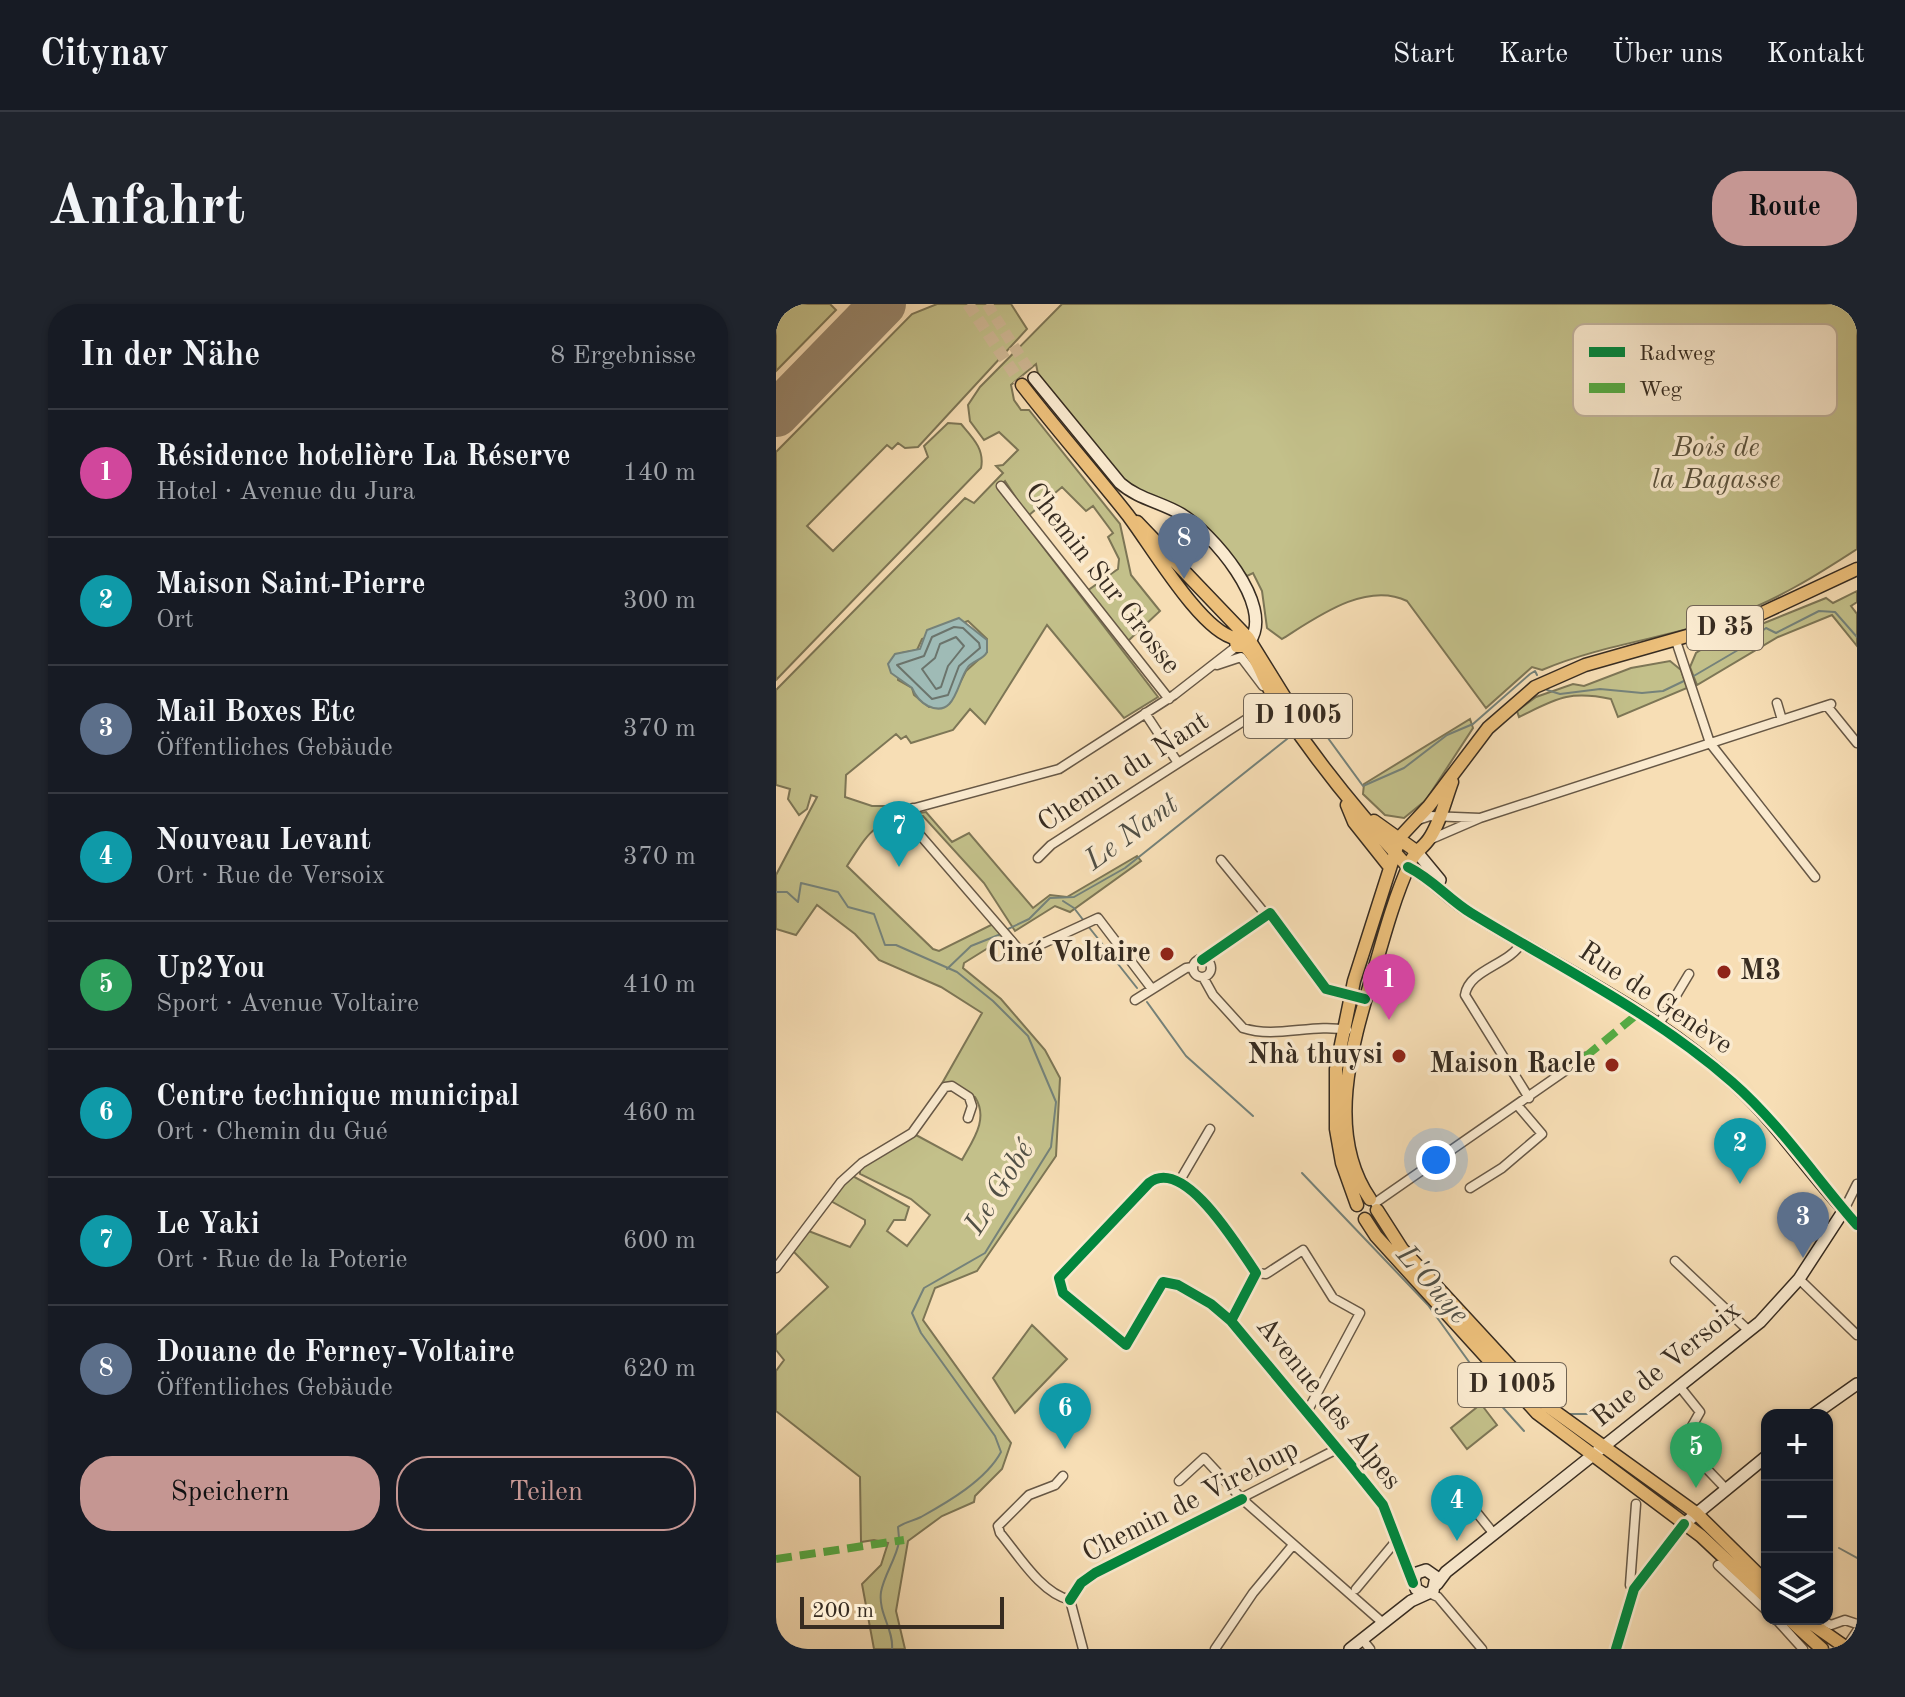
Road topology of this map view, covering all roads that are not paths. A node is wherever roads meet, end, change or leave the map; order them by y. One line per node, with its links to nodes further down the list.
1 (1034, 378): 5 (street)
2 (1022, 385): 5 (main road, D 1005)
3 (1001, 486): 8 (street, Chemin Sur Grosse)
4 (1857, 569): 6 (main road, D 35)
5 (1242, 641): 7 (street); 9 (main road, D 1005); 21 (main road, D 1005)
6 (1676, 641): 13 (street); 16 (main road, D 35)
7 (1211, 667): 8 (street); 9 (street)
8 (1169, 699): 11 (street)
9 (1275, 700): 15 (street, Chemin du Nant); 17 (main road, D 1005)
10 (1777, 703): 12 (street)
11 (1145, 713): 15 (street); 37 (street)
12 (1782, 720): 13 (street); 14 (street)
13 (1710, 743): 19 (street); 29 (street)
14 (1857, 743)
15 (1178, 763): 25 (street, Chemin du Nant)
16 (1458, 768): 18 (main road, D 35); 20 (main road, D 35)
17 (1340, 788): 24 (main road, D 1005); 27 (main road, D 1005)
18 (1439, 817): 19 (street); 20 (street); 22 (main road, D 35)
19 (1480, 818): 22 (street)
20 (1412, 823): 21 (main road, D 35)
21 (1400, 837): 23 (main road); 24 (main road)
22 (1428, 840): 23 (main road, D 35)
23 (1416, 851): 28 (main road); 30 (street, Rue de Genève)
24 (1394, 852): 27 (main road, D 1005); 28 (main road)
25 (1038, 858)
26 (1221, 860): 31 (street)
27 (1389, 866): 38 (main road, D 1005)
28 (1408, 867): 30 (street, Rue de Genève); 39 (main road, D 1005)
29 (1815, 877)
30 (1443, 888): 32 (street, Rue de Genève)
31 (1268, 914): 33 (street); 38 (street)
32 (1522, 942): 41 (street, Rue de Genève); 44 (street)
33 (1202, 960): 34 (street); 36 (street)
34 (1193, 967): 36 (street); 37 (street)
35 (1689, 974): 41 (street)
36 (1203, 977): 42 (street)
37 (1152, 989): 40 (street)
38 (1350, 996): 39 (street); 42 (main road, D 1005)
39 (1365, 999): 42 (main road, D 1005)
40 (1135, 1000)
41 (1659, 1024): 53 (street, Rue de Genève)
42 (1349, 1031): 51 (main road, D 1005); 52 (main road, D 1005)
43 (1585, 1057): 44 (street)
44 (1529, 1098): 45 (street)
45 (1518, 1106): 50 (street); 51 (street)
46 (968, 1118): 57 (street)
47 (1210, 1129): 48 (street)
48 (1179, 1182): 58 (street, Avenue des Alpes); 60 (street, Avenue des Alpes)
49 (1857, 1184): 53 (street)
50 (1470, 1188)
51 (1374, 1204): 52 (main road); 54 (main road); 67 (main road, D 1005)
52 (1357, 1205): 54 (main road, D 1005)
53 (1844, 1210): 55 (street); 59 (street, Rue de Versoix)
54 (1365, 1219): 69 (main road, D 1005)
55 (1857, 1225)
56 (1675, 1261): 61 (street)
57 (776, 1268)
58 (1256, 1273): 60 (street, Avenue des Alpes); 66 (street, Avenue des Alpes)
59 (1799, 1279): 61 (street, Rue de Versoix); 62 (street)
60 (1231, 1321): 66 (street, Avenue des Alpes)
61 (1749, 1331): 64 (street, Rue de Versoix)
62 (1857, 1335)
63 (1857, 1384): 65 (street)
64 (1680, 1387): 67 (street, Rue de Versoix); 73 (street)
65 (1828, 1409)
66 (1307, 1412): 68 (street, Avenue des Alpes)
67 (1603, 1447): 69 (street, Rue de Versoix); 77 (main road, D 1005)
68 (1337, 1449): 75 (street, Chemin de Vireloup); 80 (street, Avenue des Alpes)
69 (1591, 1456): 78 (main road, D 1005); 79 (street, Rue de Versoix)
70 (1761, 1461): 73 (street)
71 (1063, 1476): 91 (street)
72 (1179, 1481): 75 (street)
73 (1727, 1490): 77 (street)
74 (1461, 1493): 79 (street)
75 (1242, 1499): 81 (street); 91 (street, Chemin de Vireloup)
76 (1636, 1504): 89 (street)
77 (1696, 1513): 78 (street); 86 (main road, D 1005)
78 (1684, 1524): 89 (street); 90 (main road, D 1005)
79 (1494, 1534): 85 (street, Rue de Versoix)
80 (1396, 1541): 82 (street, Avenue des Alpes); 87 (street)
81 (1293, 1545): 93 (street); 102 (street)
82 (1405, 1562): 84 (street); 88 (street, Avenue des Alpes)
83 (1718, 1565): 92 (street)
84 (1427, 1571): 85 (street); 88 (street); 88 (street)
85 (1446, 1572): 88 (street, Rue de Versoix)
86 (1761, 1577)
87 (1356, 1589)
88 (1427, 1589): 93 (street, Rue de Versoix); 104 (street, Avenue des Alpes)
89 (1633, 1591): 105 (street)
90 (1761, 1592)
91 (1070, 1600): 101 (street)
92 (1761, 1605)
93 (1383, 1623): 100 (street, Rue de Versoix)
94 (1833, 1624): 95 (street)
95 (1857, 1624)
96 (1781, 1625): 106 (street)
97 (1796, 1625): 107 (main road)
98 (1813, 1625): 108 (main road)
99 (1857, 1631): 108 (street)
100 (1366, 1644): 103 (street, Rue de Versoix)
101 (1083, 1649)
102 (1215, 1649)
103 (1350, 1649)
104 (1482, 1649)
105 (1616, 1649)
106 (1803, 1649)
107 (1822, 1649)
108 (1846, 1649)

